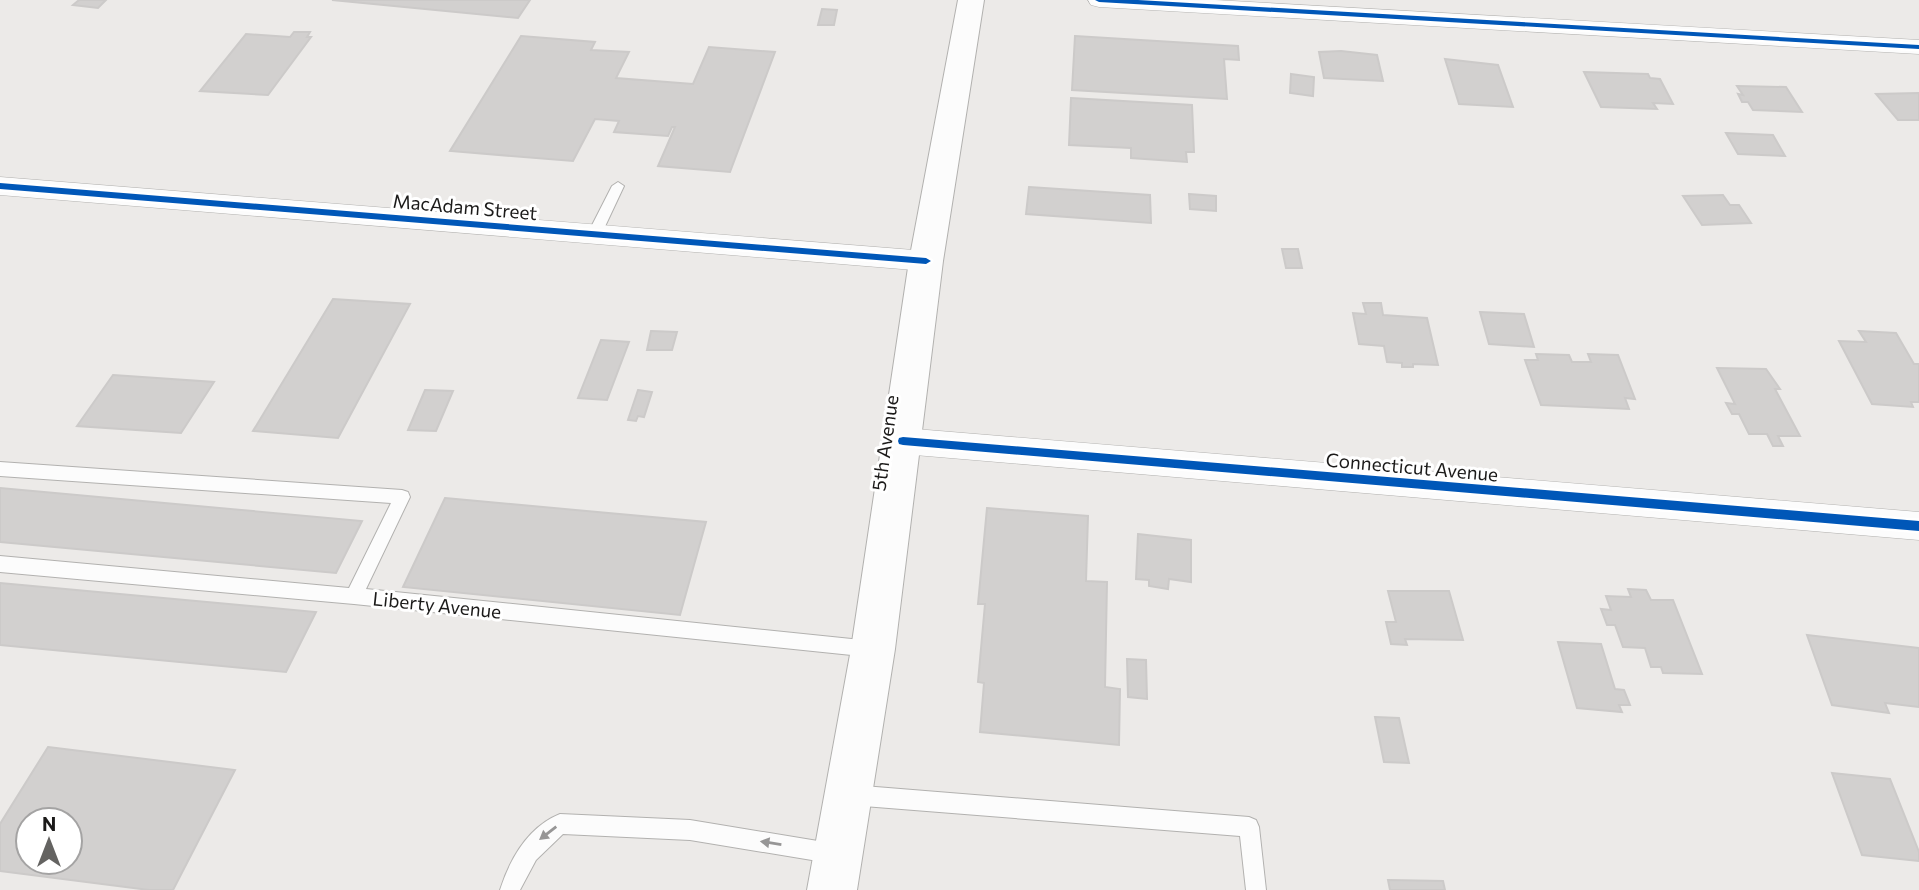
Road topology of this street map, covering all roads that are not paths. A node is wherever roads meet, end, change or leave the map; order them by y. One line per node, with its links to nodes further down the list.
1 (971, 0): 7 (main road, 5th Avenue)
2 (1099, 0): 3 (street)
3 (1919, 47)
4 (618, 186): 6 (lane)
5 (0, 187): 6 (street, MacAdam Street)
6 (594, 234): 7 (street, MacAdam Street)
7 (926, 261): 8 (main road, 5th Avenue)
8 (903, 441): 10 (street, Connecticut Avenue); 13 (main road, 5th Avenue)
9 (0, 468): 12 (lane)
10 (1919, 526)
11 (0, 564): 12 (lane, Liberty Avenue)
12 (355, 596): 13 (lane, Liberty Avenue)
13 (873, 649): 14 (main road, 5th Avenue)
14 (849, 795): 15 (main road, 5th Avenue); 17 (lane)
15 (835, 872): 16 (lane, one-way to 16)
16 (510, 890)
17 (1256, 890)

